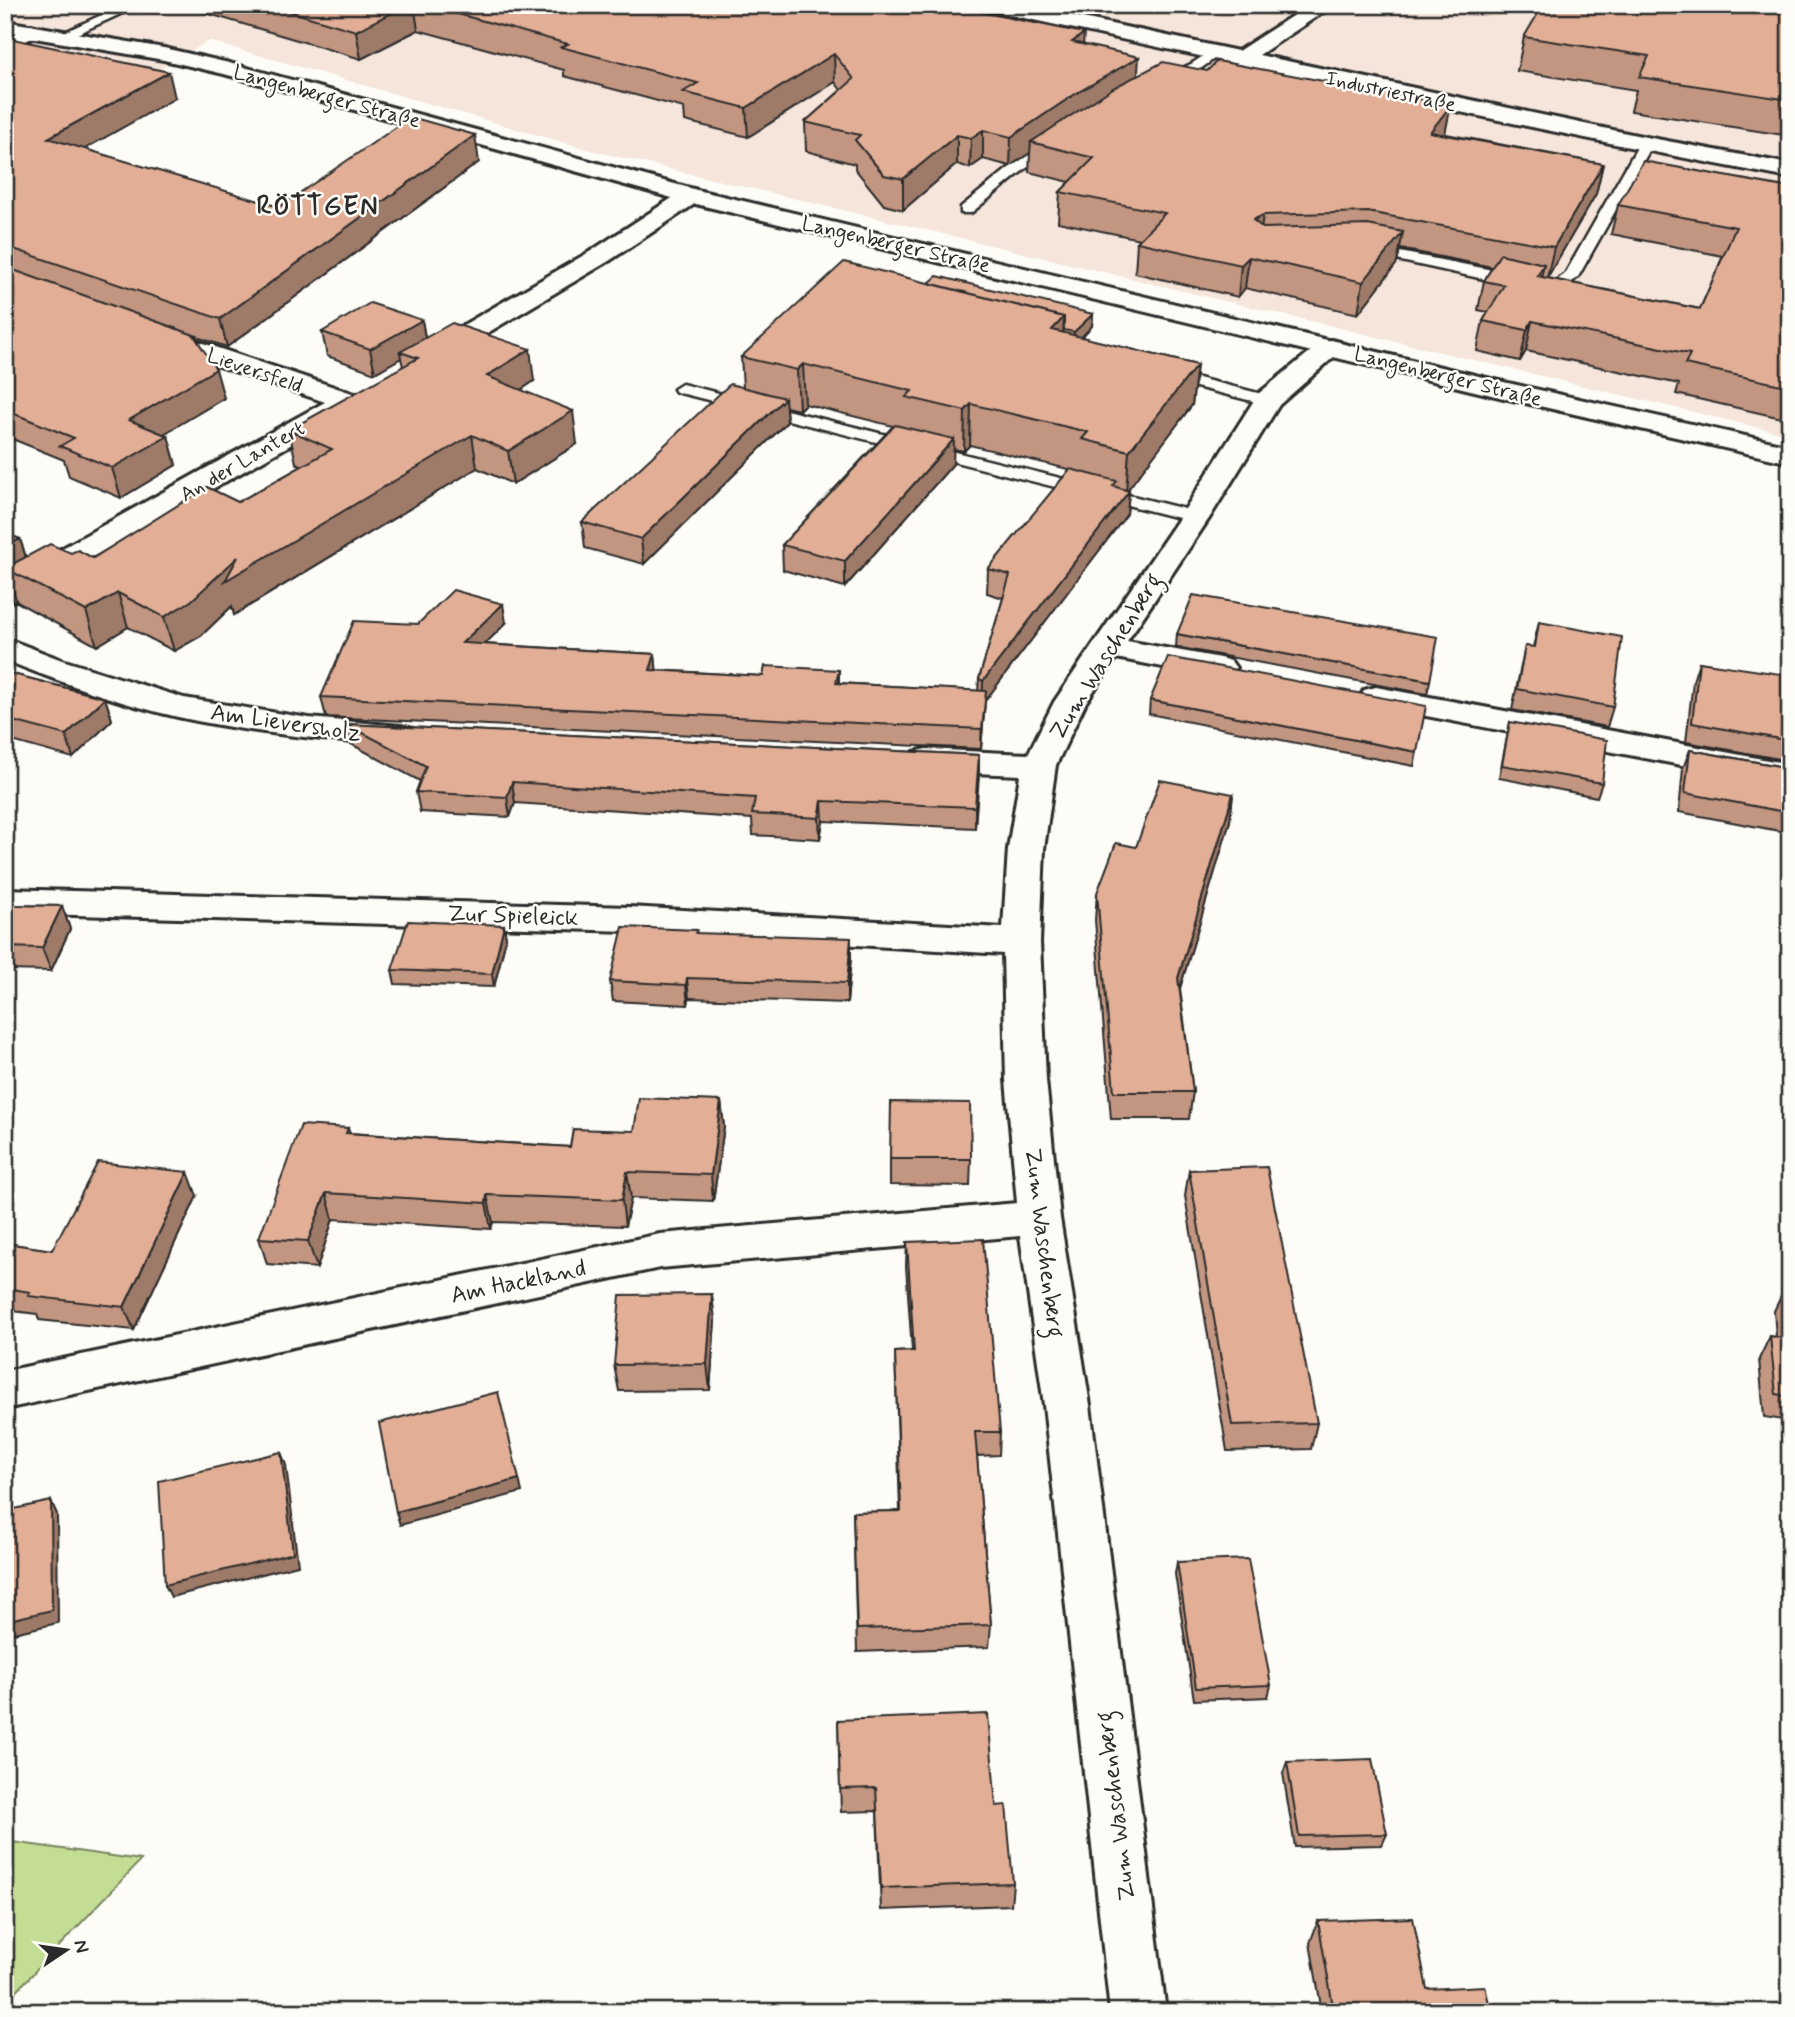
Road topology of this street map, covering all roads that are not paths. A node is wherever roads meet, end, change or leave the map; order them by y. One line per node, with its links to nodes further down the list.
1 (134, 5): 6 (lane)
2 (1324, 5): 9 (street)
3 (997, 6): 8 (street, Industriestraße)
4 (5, 27): 5 (street, Langenberger Straße)
5 (31, 31): 6 (street, Langenberger Straße); 7 (street)
6 (62, 36): 14 (street, Langenberger Straße)
7 (5, 45)
8 (1214, 53): 9 (street, Industriestraße); 10 (lane)
9 (1241, 59): 12 (street, Industriestraße)
10 (1154, 84)
11 (1065, 137): 15 (lane)
12 (1646, 144): 13 (street, Industriestraße); 16 (lane)
13 (1790, 171)
14 (691, 195): 18 (street, Langenberger Straße); 19 (street)
15 (965, 210)
16 (1351, 249)
17 (135, 328): 22 (street, Lieversfeld)
18 (1331, 348): 23 (street, Zum Waschenberg); 24 (street, Langenberger Straße)
19 (405, 370)
20 (1149, 370): 23 (lane)
21 (682, 389): 25 (lane)
22 (360, 395): 26 (street, An der Lantert)
23 (1268, 400): 25 (street, Zum Waschenberg)
24 (1790, 455)
25 (1195, 517): 27 (street, Zum Waschenberg)
26 (5, 593)
27 (1108, 647): 29 (street); 33 (street, Zum Waschenberg)
28 (5, 648): 31 (street, Am Lieversholz)
29 (1244, 673)
30 (1340, 691): 34 (street)
31 (437, 737)
32 (902, 759): 33 (street)
33 (1039, 765): 36 (street, Zum Waschenberg)
34 (1790, 775)
35 (5, 901): 36 (street, Zur Spieleick)
36 (1021, 942): 37 (street, Zum Waschenberg)
37 (1039, 1218): 38 (street, Am Hackland); 39 (street, Zum Waschenberg)
38 (5, 1390)
39 (1138, 2012)

